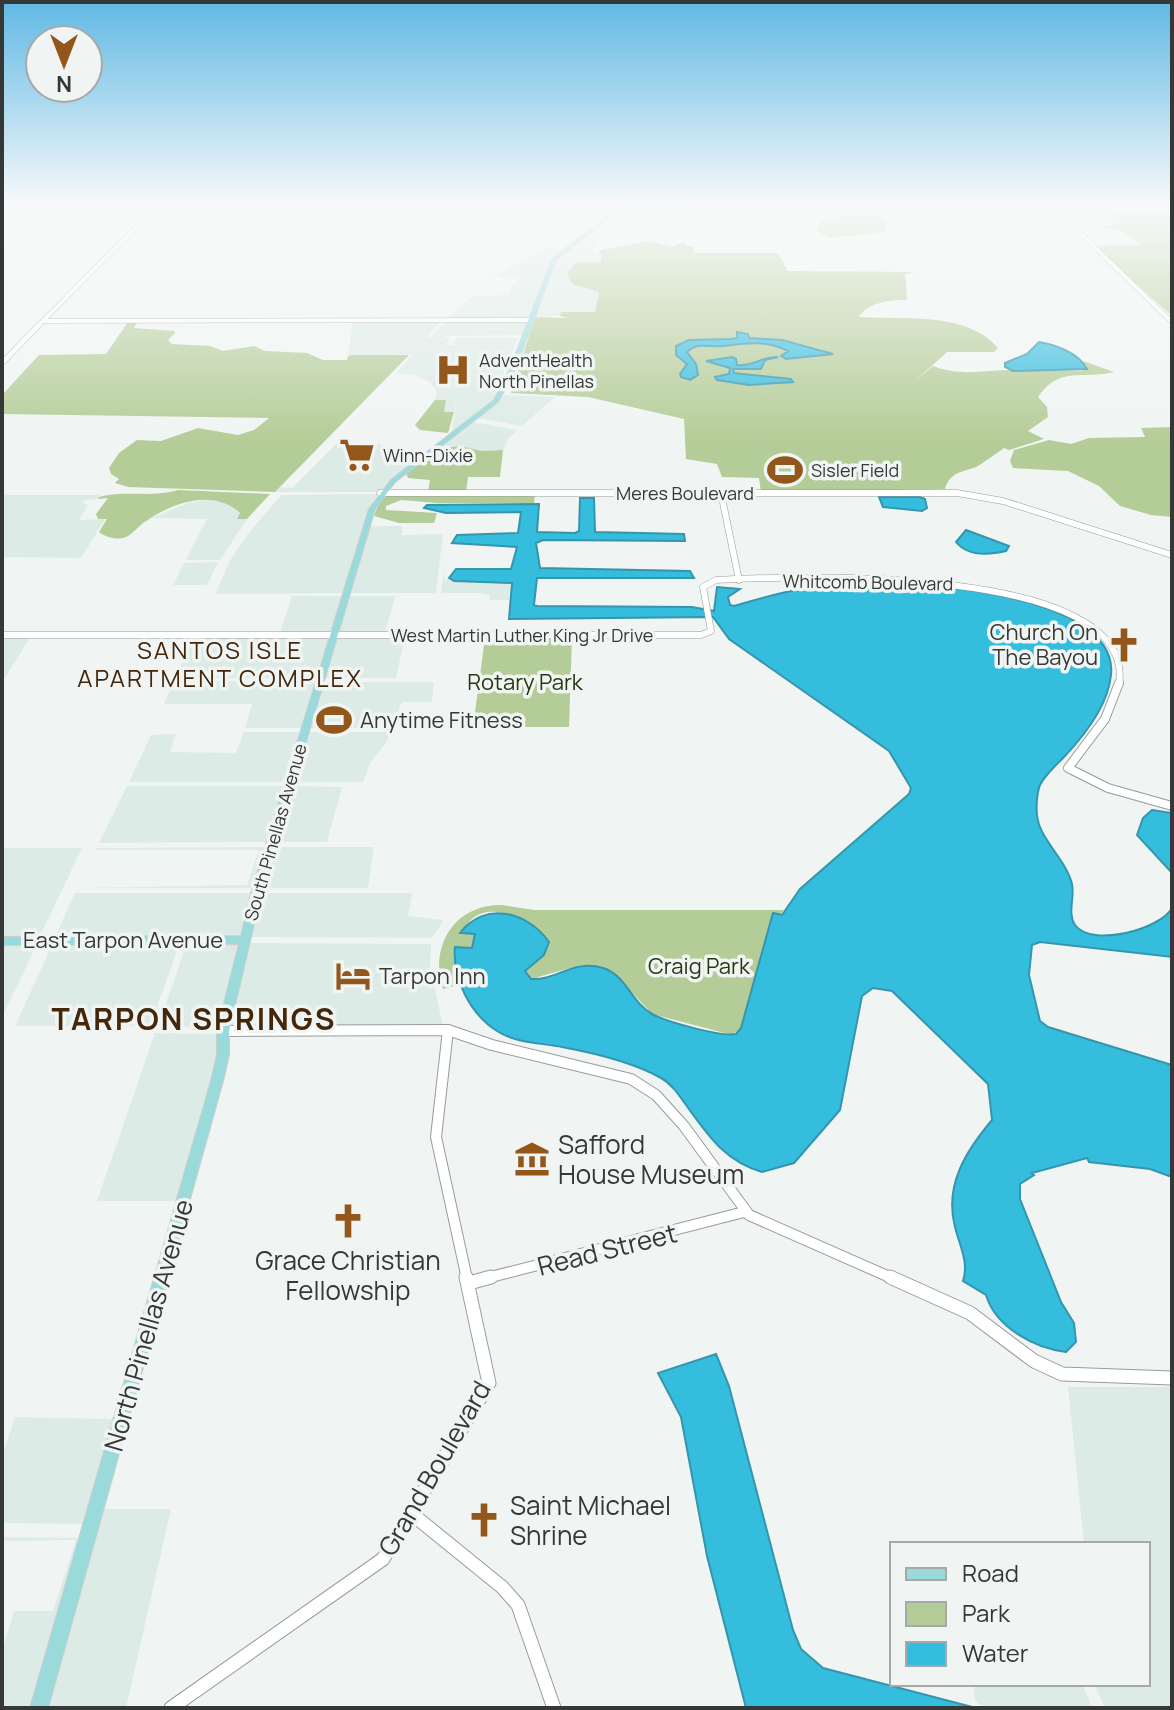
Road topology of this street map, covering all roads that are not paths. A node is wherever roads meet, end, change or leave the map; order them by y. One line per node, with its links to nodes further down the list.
1 (80, 285): 6 (street)
2 (544, 285): 5 (main road, South Pinellas Avenue)
3 (1135, 285): 4 (street)
4 (1171, 319)
5 (530, 320): 6 (street); 8 (main road, South Pinellas Avenue)
6 (44, 321): 7 (street)
7 (2, 363)
8 (380, 493): 9 (street, Meres Boulevard); 14 (main road, South Pinellas Avenue)
9 (721, 493): 10 (street, Meres Boulevard); 11 (street)
10 (1172, 555)
11 (739, 580): 12 (street, Whitcomb Boulevard); 15 (street, Whitcomb Boulevard)
12 (710, 633): 14 (street, West Martin Luther King Jr Drive)
13 (2, 635): 14 (street, West Martin Luther King Jr Drive)
14 (334, 635): 16 (main road, South Pinellas Avenue)
15 (1172, 806)
16 (244, 940): 17 (main road, East Tarpon Avenue); 19 (main road, North Pinellas Avenue)
17 (2, 941)
18 (448, 1030): 19 (street); 20 (street); 21 (street, Grand Boulevard)
19 (223, 1031): 24 (main road, North Pinellas Avenue)
20 (744, 1212): 21 (street, Read Street); 22 (street)
21 (469, 1283): 23 (street, Grand Boulevard)
22 (1172, 1378)
23 (412, 1514): 25 (street, Grand Boulevard); 26 (street)
24 (39, 1708)
25 (171, 1708)
26 (554, 1708)

